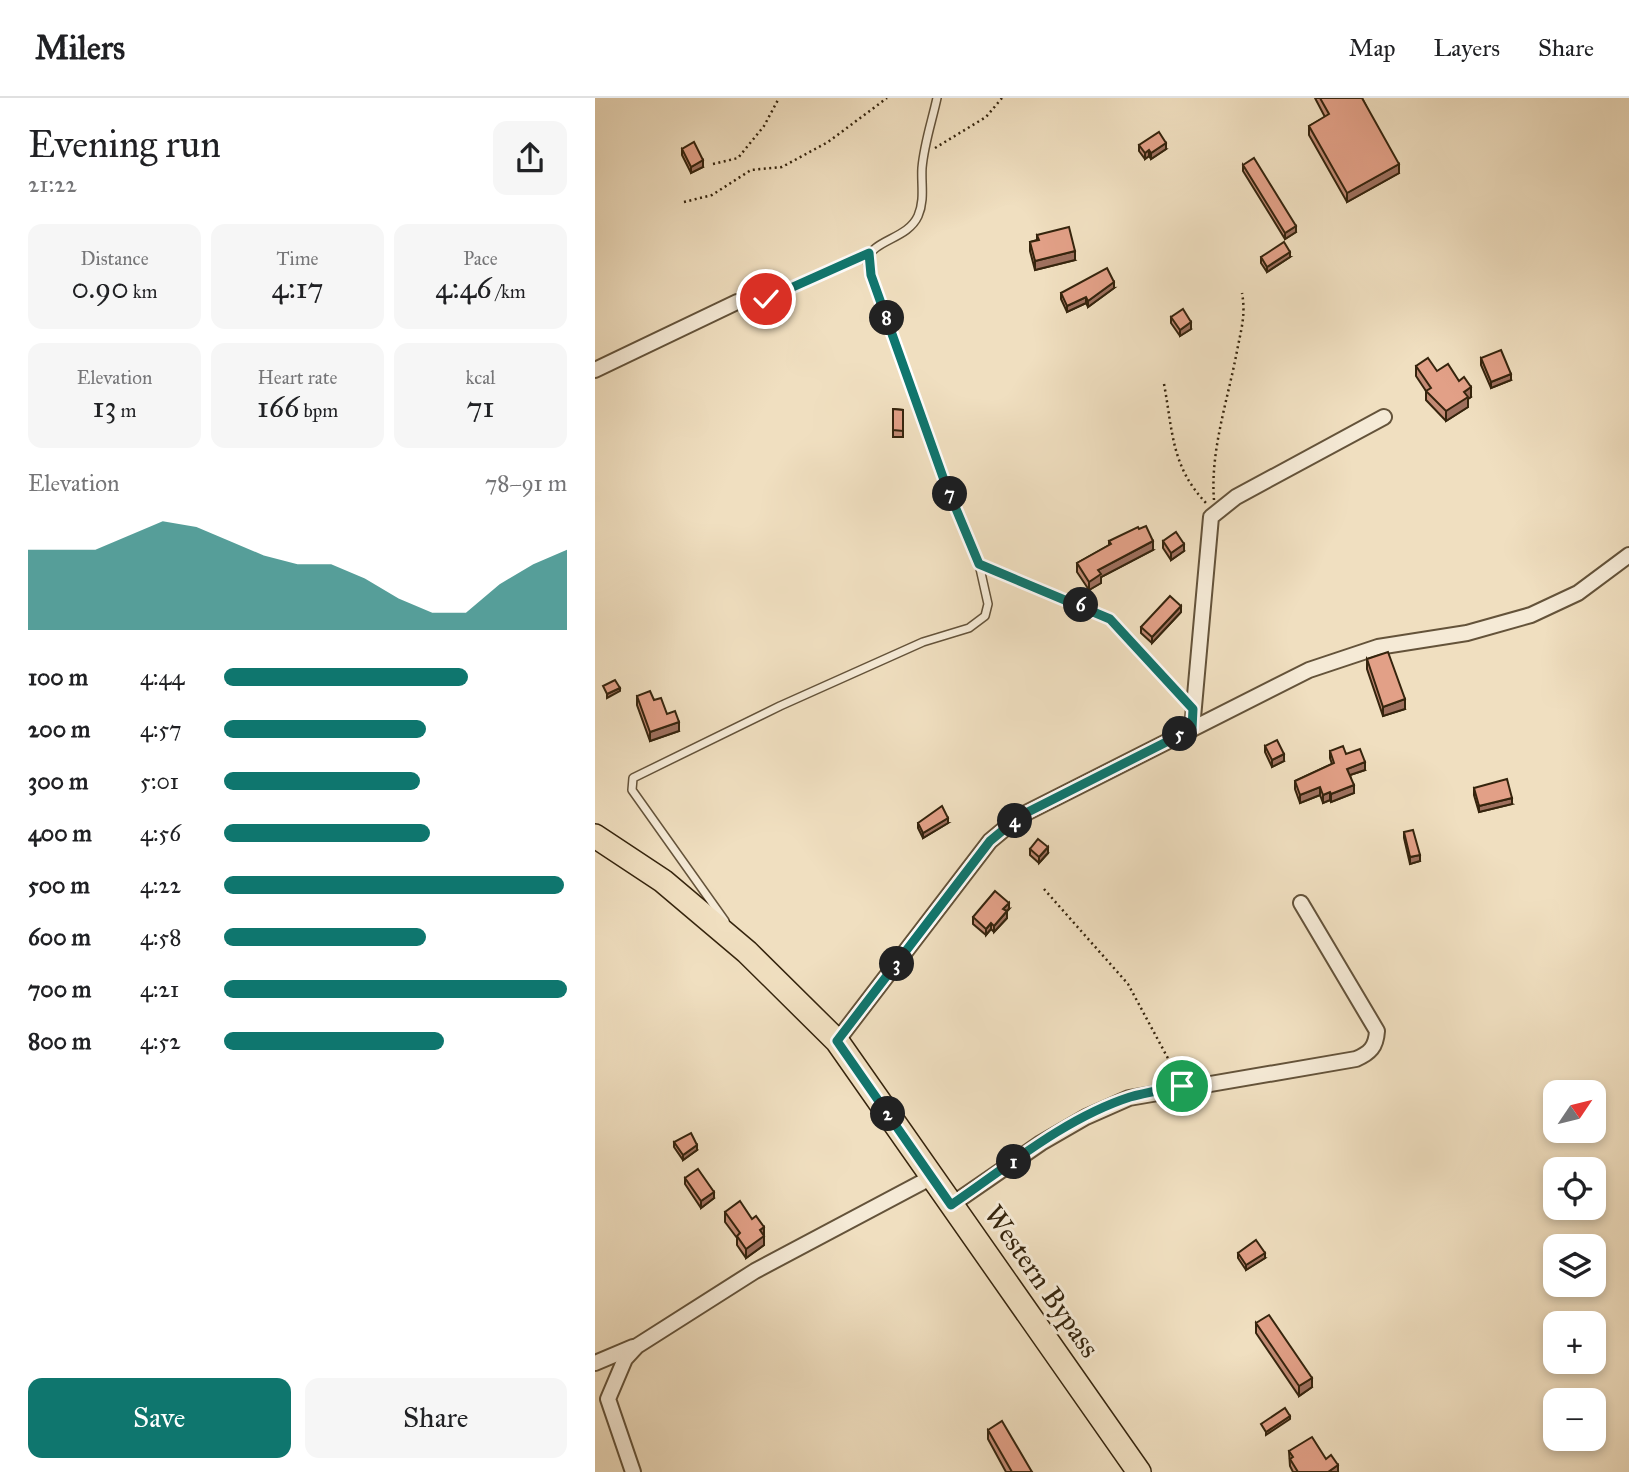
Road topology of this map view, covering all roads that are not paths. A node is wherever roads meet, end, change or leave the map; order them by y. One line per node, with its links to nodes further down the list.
1 (937, 98): 9 (lane)
2 (737, 302): 3 (street)
3 (595, 370)
4 (1384, 417): 6 (street)
5 (1629, 555): 6 (street)
6 (1192, 729): 10 (street)
7 (595, 836): 9 (main road, Western Bypass)
8 (1301, 903): 12 (street)
9 (747, 952): 10 (main road, Western Bypass)
10 (837, 1041): 11 (main road, Western Bypass)
11 (932, 1177): 12 (main road, Western Bypass); 13 (street)
12 (951, 1205): 16 (main road, Western Bypass)
13 (637, 1346): 14 (street); 15 (street)
14 (595, 1363)
15 (632, 1472)
16 (1139, 1472)

